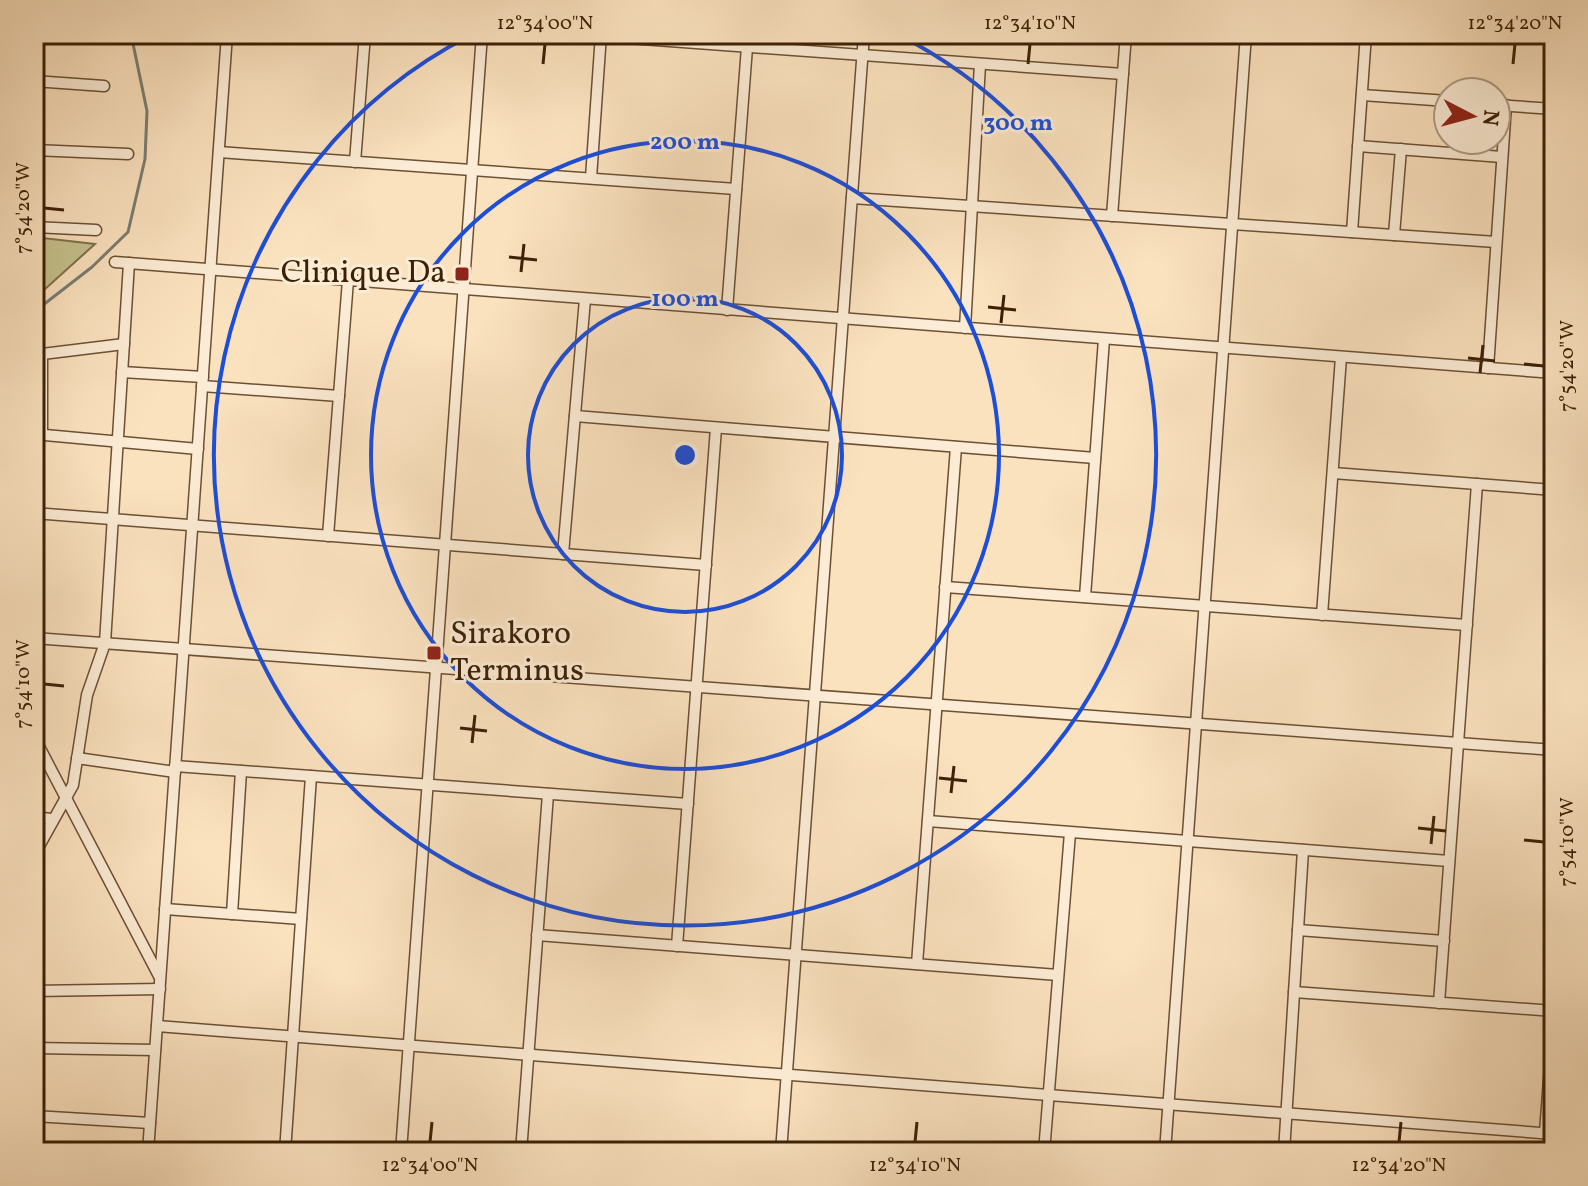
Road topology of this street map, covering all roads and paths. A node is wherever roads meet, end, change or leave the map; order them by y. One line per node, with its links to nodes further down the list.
1 (227, 34): 22 (street)
2 (365, 34): 25 (street)
3 (482, 34): 26 (street)
4 (864, 34): 10 (street)
5 (1126, 34): 12 (street)
6 (1246, 34): 32 (street)
7 (1366, 34): 15 (street)
8 (601, 35): 9 (street); 27 (street)
9 (747, 47): 10 (street); 28 (street)
10 (863, 56): 11 (street); 29 (street)
11 (980, 64): 12 (street); 30 (street)
12 (1123, 74): 31 (street)
13 (34, 81): 14 (street)
14 (104, 86)
15 (1362, 95): 16 (street); 19 (street)
16 (1432, 100)
17 (1512, 106): 18 (street)
18 (1554, 109)
19 (1358, 146): 20 (street); 35 (street)
20 (1401, 149): 24 (street); 36 (street)
21 (34, 150): 23 (street)
22 (219, 152): 25 (street); 40 (street)
23 (128, 154)
24 (1502, 157): 37 (street)
25 (355, 162): 26 (street)
26 (472, 170): 27 (street); 42 (street)
27 (591, 178): 28 (street)
28 (736, 189): 44 (street)
29 (852, 198): 30 (street); 45 (street)
30 (972, 206): 31 (street); 46 (street)
31 (1112, 216): 32 (street)
32 (1232, 224): 35 (street); 49 (street)
33 (34, 227): 34 (street)
34 (96, 230)
35 (1352, 232): 36 (street)
36 (1394, 235): 37 (street)
37 (1496, 242): 52 (street)
38 (115, 262): 39 (street)
39 (129, 263): 40 (street); 48 (street)
40 (210, 270): 41 (street); 55 (street)
41 (348, 280): 42 (street); 56 (street)
42 (464, 289): 43 (street); 72 (street)
43 (585, 299): 44 (street); 57 (street)
44 (727, 310): 45 (street)
45 (843, 319): 46 (street); 60 (street)
46 (965, 328): 47 (street)
47 (1104, 339): 49 (street); 64 (street)
48 (124, 344): 50 (street); 53 (street)
49 (1223, 348): 51 (street); 77 (street)
50 (38, 356): 59 (street)
51 (1341, 357): 52 (street); 65 (street)
52 (1488, 368): 54 (street)
53 (122, 372): 55 (street); 61 (street)
54 (1554, 373)
55 (202, 381): 56 (street); 63 (street)
56 (339, 396): 71 (street)
57 (575, 416): 58 (street); 73 (street)
58 (716, 428): 60 (street); 74 (street)
59 (38, 434): 61 (street)
60 (834, 437): 62 (street); 85 (street)
61 (118, 439): 63 (street); 69 (street)
62 (956, 447): 64 (street); 75 (street)
63 (198, 449): 70 (street)
64 (1095, 458): 76 (street)
65 (1333, 473): 66 (street); 78 (street)
66 (1477, 484): 67 (street); 79 (street)
67 (1554, 490)
68 (34, 513): 69 (street)
69 (113, 519): 70 (street); 81 (street)
70 (192, 526): 71 (street); 82 (street)
71 (328, 536): 72 (street)
72 (445, 545): 73 (street); 83 (street)
73 (563, 554): 74 (street)
74 (706, 565): 84 (street)
75 (945, 587): 76 (street); 86 (street)
76 (1085, 597): 77 (street)
77 (1205, 606): 78 (street); 87 (street)
78 (1322, 615): 79 (street)
79 (1467, 625): 89 (street)
80 (34, 638): 81 (street)
81 (105, 643): 82 (street); 91 (street)
82 (184, 649): 83 (street); 92 (street)
83 (436, 668): 84 (street); 95 (street)
84 (697, 687): 85 (street); 98 (street)
85 (815, 695): 86 (street); 114 (street)
86 (936, 704): 87 (street); 101 (street)
87 (1196, 724): 89 (street); 103 (street)
88 (34, 737): 97 (street)
89 (1458, 743): 90 (street); 106 (street)
90 (1554, 750)
91 (77, 758): 92 (street); 97 (street)
92 (175, 769): 93 (street); 107 (street)
93 (241, 771): 94 (street); 108 (street)
94 (311, 776): 95 (street); 109 (street)
95 (428, 785): 96 (street); 125 (street)
96 (548, 794): 98 (street); 111 (street)
97 (66, 797): 100 (street); 118 (street)
98 (688, 804): 113 (street)
99 (34, 817): 100 (street)
100 (51, 819): 105 (street)
101 (928, 821): 102 (street); 115 (street)
102 (1070, 833): 103 (street); 117 (street)
103 (1188, 841): 104 (street); 131 (street)
104 (1303, 850): 106 (street); 110 (street)
105 (34, 855)
106 (1449, 861): 112 (street)
107 (165, 909): 108 (street); 118 (street)
108 (232, 914): 109 (street)
109 (301, 919): 124 (street)
110 (1298, 930): 112 (street); 120 (street)
111 (537, 935): 113 (street); 128 (street)
112 (1444, 941): 121 (street)
113 (677, 946): 114 (street)
114 (796, 955): 115 (street); 129 (street)
115 (917, 964): 117 (street)
116 (34, 965): 119 (street)
117 (1058, 975): 130 (street)
118 (160, 984): 119 (street); 123 (street)
119 (36, 991)
120 (1294, 992): 121 (street); 132 (street)
121 (1439, 1003): 122 (street)
122 (1554, 1011): 135 (street)
123 (157, 1026): 124 (street); 127 (street)
124 (293, 1037): 125 (street); 138 (street)
125 (409, 1046): 128 (street); 139 (street)
126 (34, 1048): 127 (street)
127 (155, 1050): 134 (street)
128 (528, 1055): 129 (street); 140 (street)
129 (787, 1075): 130 (street); 141 (street)
130 (1049, 1095): 131 (street); 142 (street)
131 (1169, 1104): 132 (street); 143 (street)
132 (1286, 1113): 135 (street); 144 (street)
133 (34, 1116): 134 (street)
134 (150, 1123): 136 (street)
135 (1550, 1133)
136 (148, 1150): 137 (street)
137 (190, 1152)
138 (285, 1152)
139 (401, 1152)
140 (521, 1152)
141 (781, 1152)
142 (1044, 1152)
143 (1165, 1152)
144 (1284, 1152)

